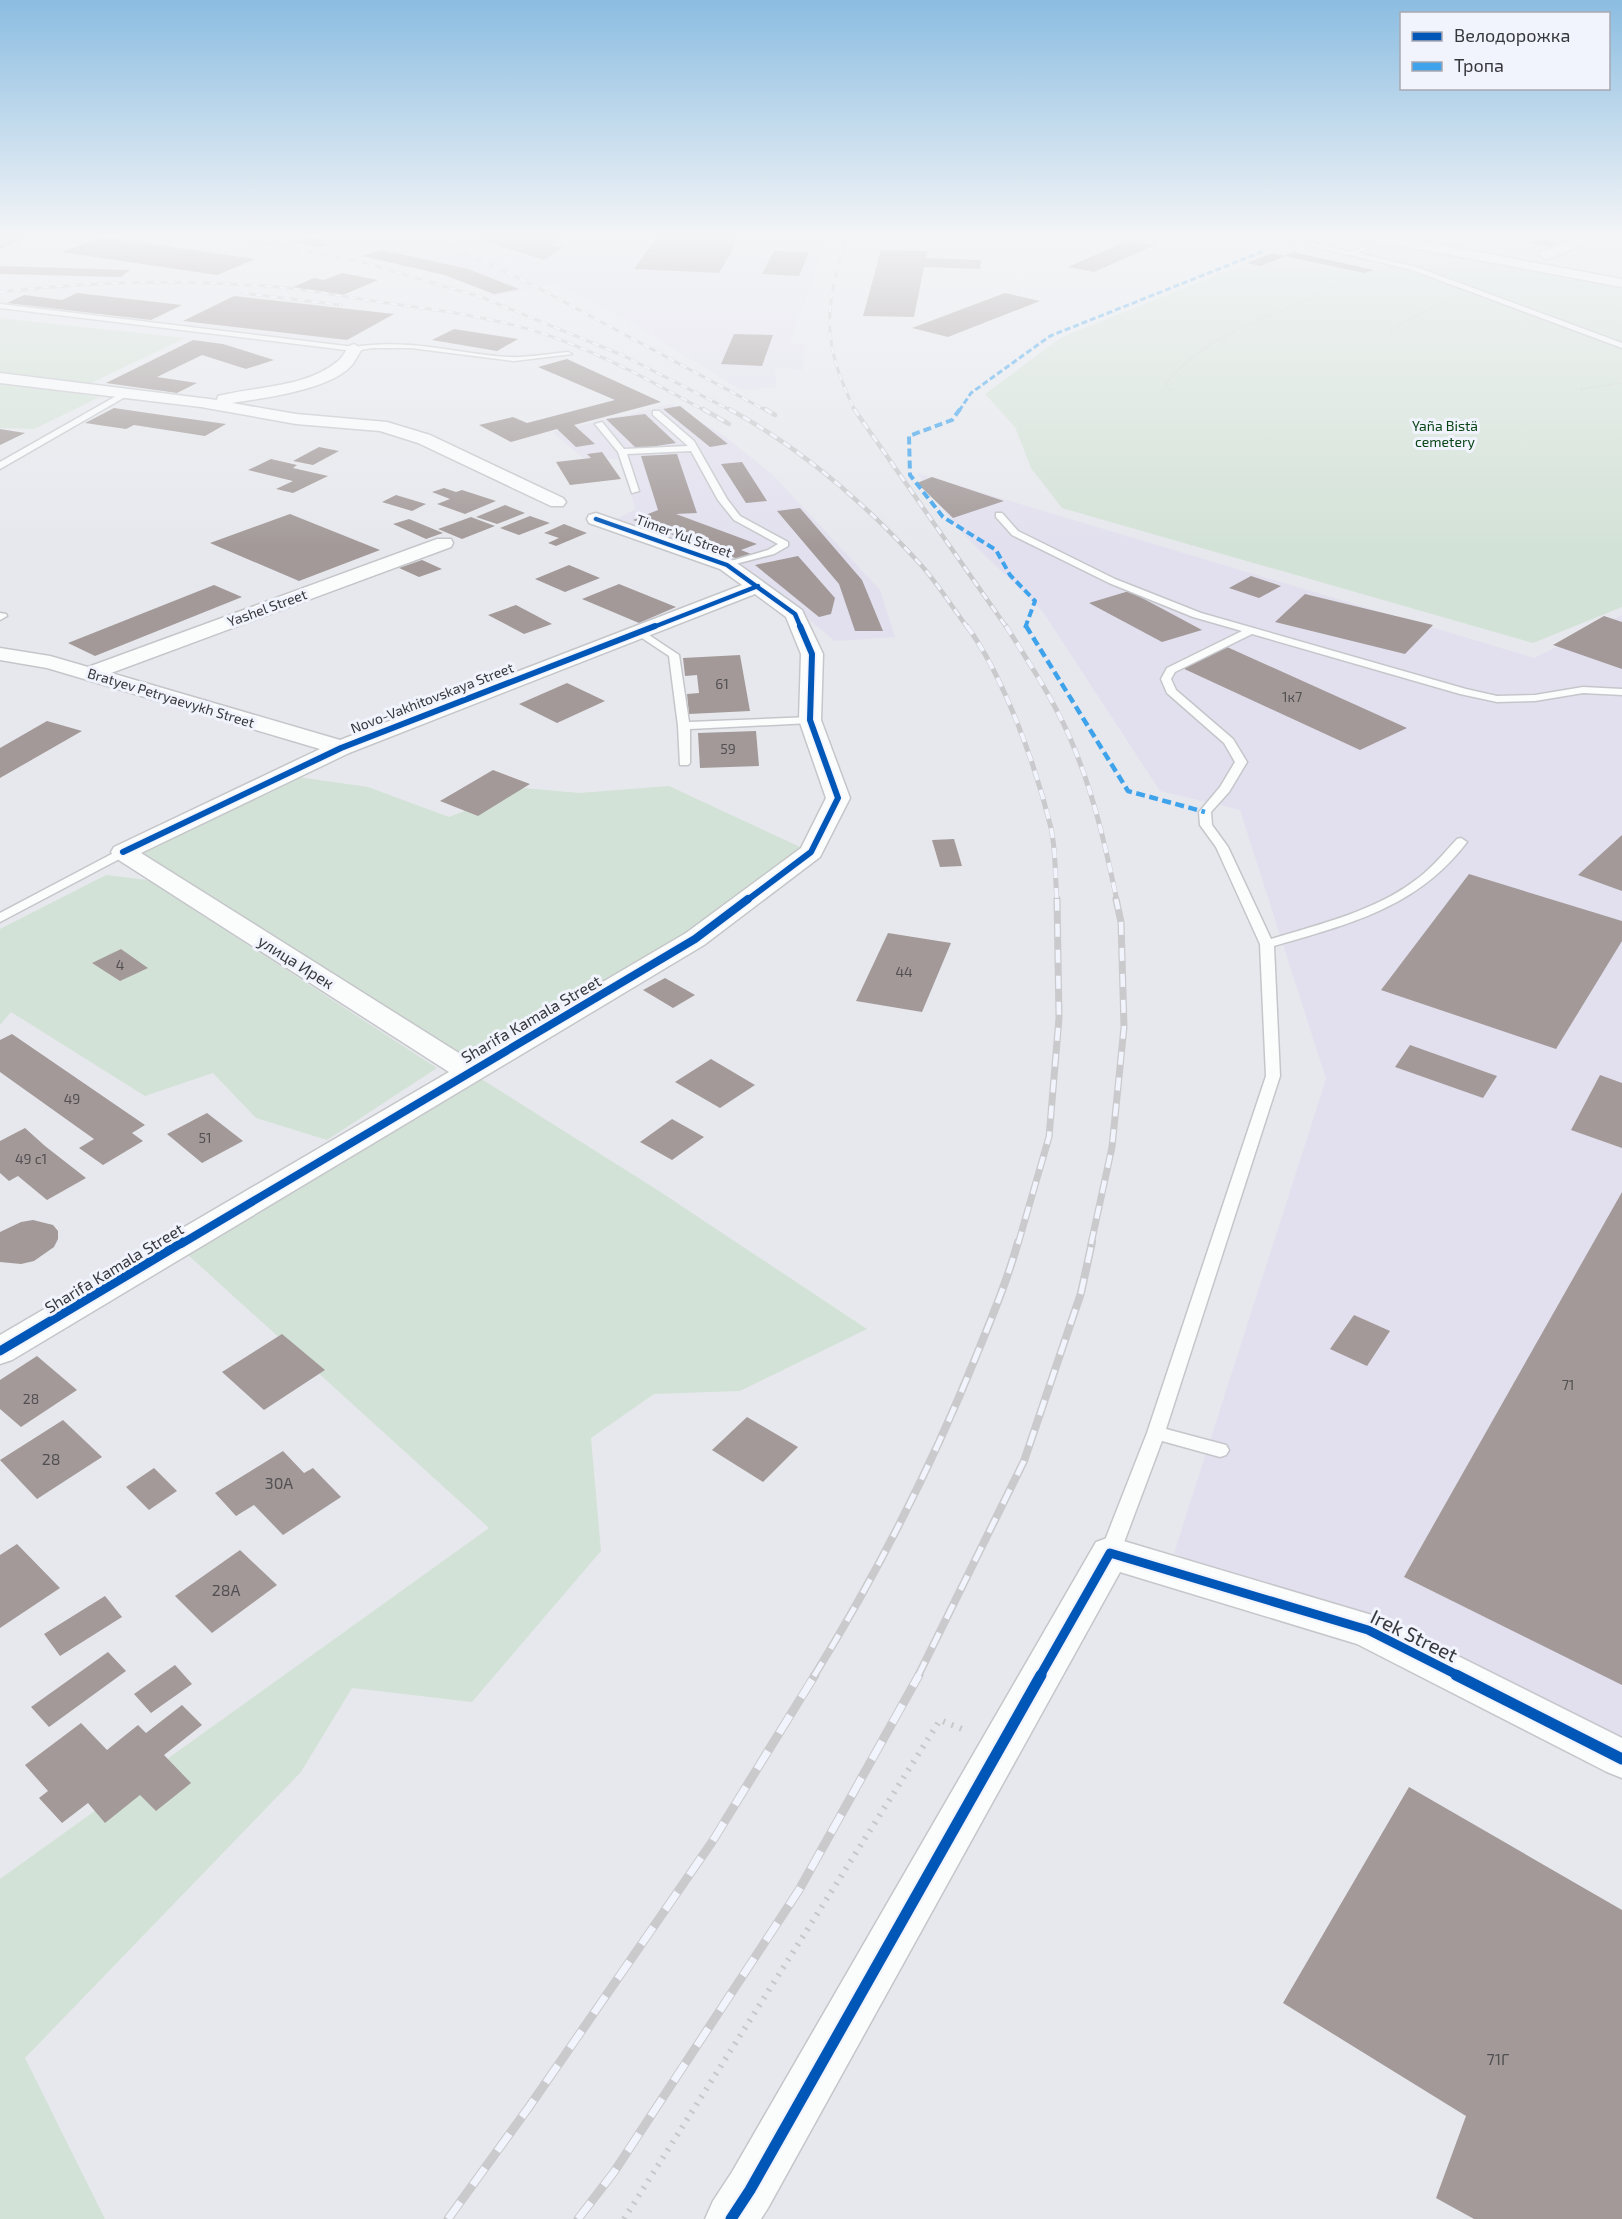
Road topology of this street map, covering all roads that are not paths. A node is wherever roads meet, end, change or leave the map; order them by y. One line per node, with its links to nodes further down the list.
1 (324, 341): 3 (lane)
2 (1607, 341): 4 (lane)
3 (366, 345): 5 (lane); 8 (street)
4 (1622, 346)
5 (568, 354)
6 (0, 378): 7 (street)
7 (128, 393): 8 (street); 13 (lane)
8 (201, 402): 15 (street)
9 (656, 413): 11 (lane)
10 (599, 424): 12 (lane)
11 (694, 448): 12 (lane); 19 (lane)
12 (622, 452): 14 (lane)
13 (0, 466)
14 (634, 491)
15 (557, 502)
16 (999, 515): 21 (lane)
17 (596, 519): 19 (street, Timer Yul Street)
18 (444, 543): 24 (street, Yashel Street)
19 (727, 565): 20 (street, Timer Yul Street)
20 (758, 586): 22 (street, Novo-Vakhitovskaya Street); 26 (street, Sharifa Kamala Street)
21 (1251, 631): 25 (lane); 34 (lane)
22 (640, 632): 27 (lane); 28 (street, Novo-Vakhitovskaya Street)
23 (0, 654): 24 (street, Bratyev Petryaevykh Street)
24 (91, 673): 28 (street, Bratyev Petryaevykh Street)
25 (1622, 692)
26 (810, 720): 27 (lane); 35 (street, Sharifa Kamala Street)
27 (684, 726): 29 (lane)
28 (341, 748): 31 (street, Novo-Vakhitovskaya Street)
29 (684, 763)
30 (1461, 842): 34 (lane)
31 (134, 859): 32 (lane, Novo-Vakhitovskaya Street); 32 (lane); 35 (street, улица Ирек)
32 (90, 870): 33 (lane, Novo-Vakhitovskaya Street)
33 (0, 918)
34 (1267, 944): 37 (lane)
35 (468, 1071): 36 (street, Sharifa Kamala Street)
36 (0, 1351)
37 (1156, 1433): 38 (lane); 39 (lane)
38 (1220, 1450)
39 (1110, 1553): 40 (street, Irek Street); 41 (street)
40 (1622, 1759)
41 (731, 2219)

